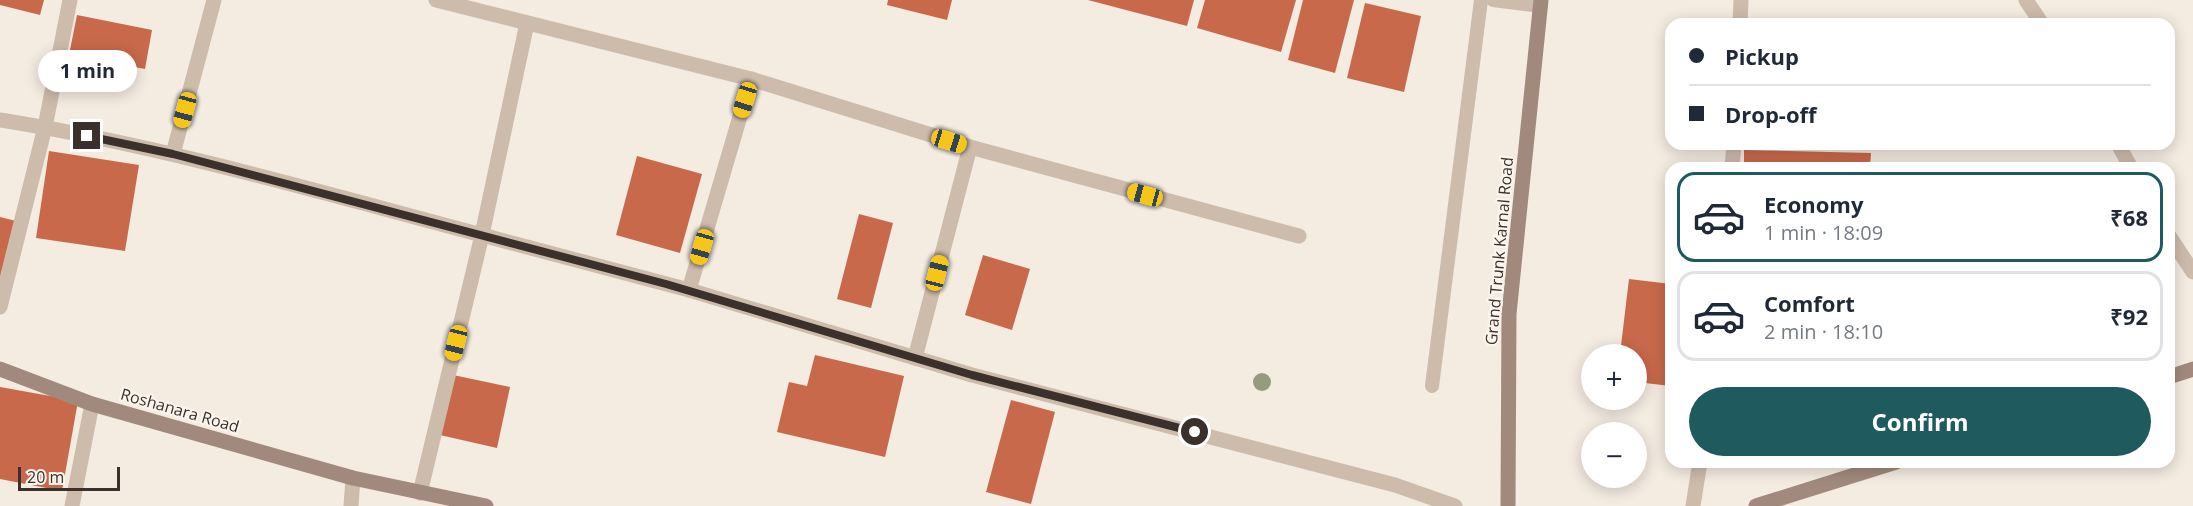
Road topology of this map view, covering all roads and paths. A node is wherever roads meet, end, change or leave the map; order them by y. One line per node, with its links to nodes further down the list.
1 (70, 0): 14 (street)
2 (214, 0): 16 (street)
3 (436, 0): 11 (street)
4 (1480, 0): 27 (lane)
5 (1493, 0): 8 (lane)
6 (1742, 0): 9 (street)
7 (2026, 0): 10 (street)
8 (1541, 3): 37 (street, Grand Trunk Karnal Road)
9 (1740, 18)
10 (2038, 18)
11 (527, 23): 12 (street); 17 (street)
12 (751, 79): 15 (street); 21 (street)
13 (0, 120): 14 (street)
14 (45, 127): 16 (street); 22 (street)
15 (970, 147): 18 (street); 23 (street)
16 (173, 154): 17 (street)
17 (482, 235): 21 (street); 32 (street)
18 (1299, 236)
19 (2175, 247): 20 (street)
20 (2193, 272)
21 (689, 290): 23 (street)
22 (0, 307)
23 (915, 358): 36 (street)
24 (0, 369): 28 (street, Roshanara Road)
25 (2193, 369): 26 (street)
26 (2175, 375)
27 (1432, 386)
28 (92, 404): 31 (street, Roshanara Road); 33 (street)
29 (1699, 468): 38 (street)
30 (1877, 468): 39 (street)
31 (353, 478): 32 (street, Roshanara Road); 34 (street)
32 (420, 493): 35 (street, Roshanara Road)
33 (72, 506)
34 (351, 506)
35 (486, 506)
36 (1455, 506)
37 (1508, 506)
38 (1693, 506)
39 (1756, 506)

